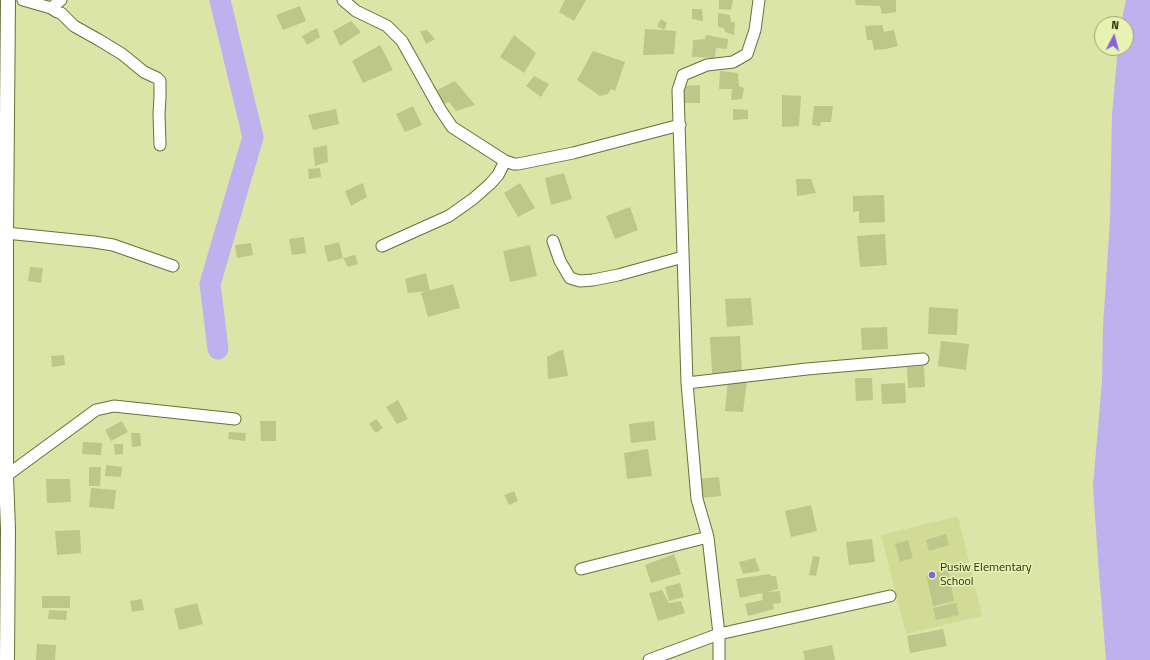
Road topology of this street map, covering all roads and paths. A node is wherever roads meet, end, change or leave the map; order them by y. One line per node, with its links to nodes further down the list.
1 (8, 0): 10 (street)
2 (23, 0): 6 (street)
3 (61, 0): 6 (street)
4 (343, 0): 9 (street)
5 (759, 0): 7 (street)
6 (51, 8): 8 (street)
7 (680, 125): 9 (street); 13 (street)
8 (160, 145)
9 (505, 161): 12 (street)
10 (6, 233): 14 (street); 15 (street)
11 (553, 241): 13 (street)
12 (382, 246)
13 (684, 257): 17 (street)
14 (173, 266)
15 (3, 293): 19 (street)
16 (923, 359): 17 (street)
17 (687, 383): 20 (street)
18 (235, 419): 19 (street)
19 (6, 476): 24 (street)
20 (708, 537): 21 (street); 23 (street)
21 (581, 569)
22 (890, 596): 23 (street)
23 (719, 634): 25 (street); 26 (street)
24 (7, 660)
25 (649, 660)
26 (719, 660)

